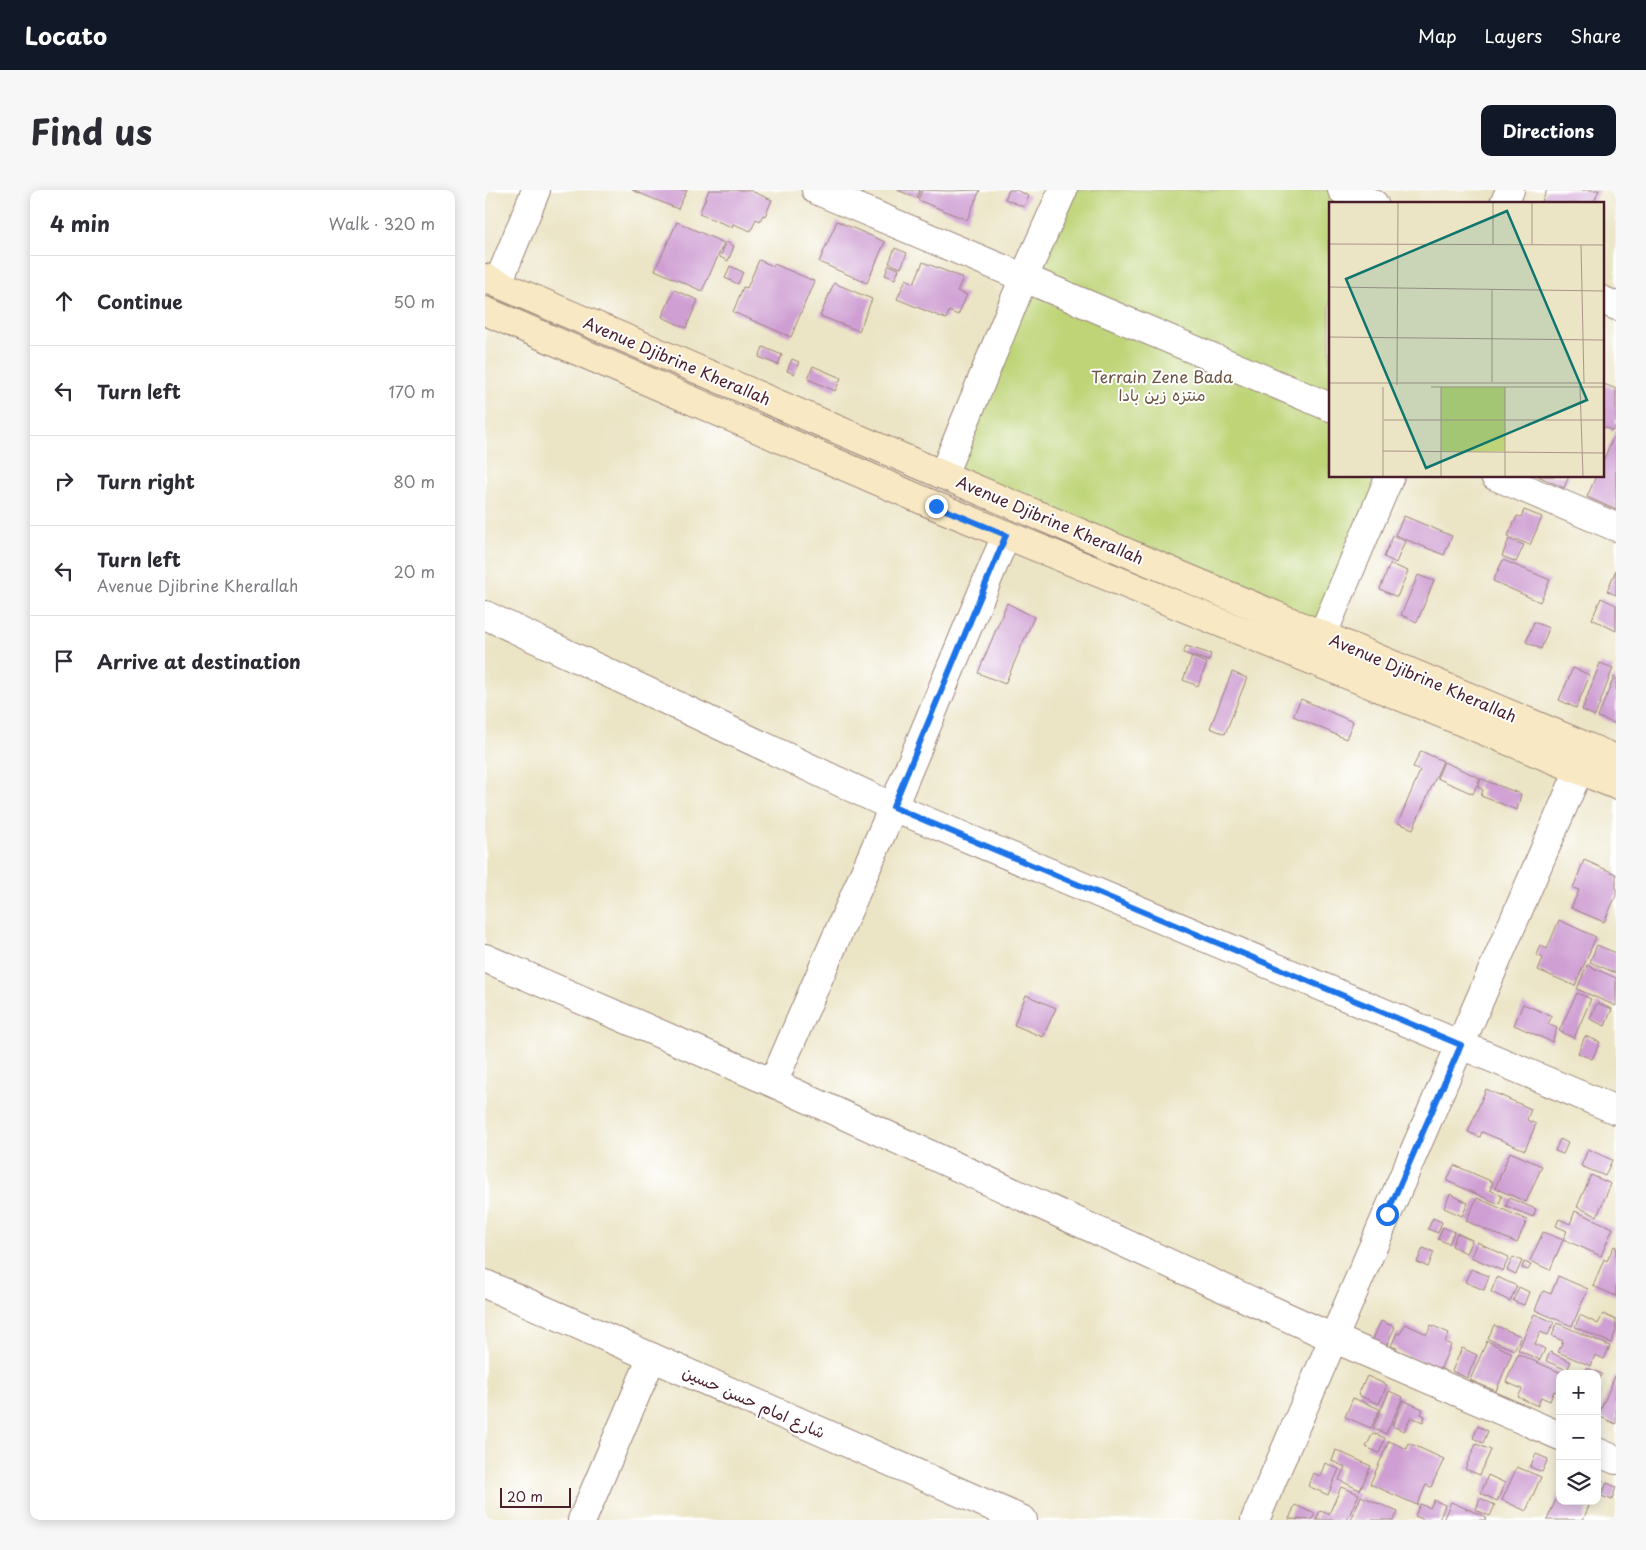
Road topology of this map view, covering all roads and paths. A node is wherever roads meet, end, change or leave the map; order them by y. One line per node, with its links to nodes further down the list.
1 (536, 190): 9 (street)
2 (816, 190): 8 (street)
3 (1063, 190): 8 (street)
4 (1342, 190): 6 (street)
5 (1510, 190): 7 (street)
6 (1370, 202)
7 (1505, 202)
8 (1024, 277): 13 (street); 14 (street)
9 (491, 280): 14 (street, Avenue Djibrine Kherallah)
10 (1603, 300): 11 (street)
11 (1616, 306)
12 (485, 311): 18 (street, Avenue Djibrine Kherallah)
13 (1329, 406)
14 (943, 476): 20 (street, Avenue Djibrine Kherallah)
15 (1388, 478): 20 (street)
16 (1500, 478): 17 (street)
17 (1616, 527)
18 (1006, 535): 21 (street, Avenue Djibrine Kherallah); 24 (street)
19 (485, 615): 24 (street)
20 (1322, 636): 21 (street, Avenue Djibrine Kherallah)
21 (1583, 758): 22 (street, Avenue Djibrine Kherallah); 23 (street, Avenue Djibrine Kherallah); 26 (street)
22 (1616, 759)
23 (1616, 785)
24 (893, 807): 26 (street); 27 (street)
25 (485, 958): 27 (street)
26 (1461, 1045): 28 (street); 30 (street)
27 (773, 1082): 30 (street)
28 (1616, 1110)
29 (485, 1284): 31 (street, شارع امام حسن حسين)
30 (1333, 1338): 32 (street); 37 (street)
31 (652, 1357): 35 (street); 36 (street, شارع امام حسن حسين)
32 (1556, 1434)
33 (1601, 1454): 34 (street)
34 (1616, 1460)
35 (582, 1520)
36 (1023, 1520)
37 (1255, 1520)

